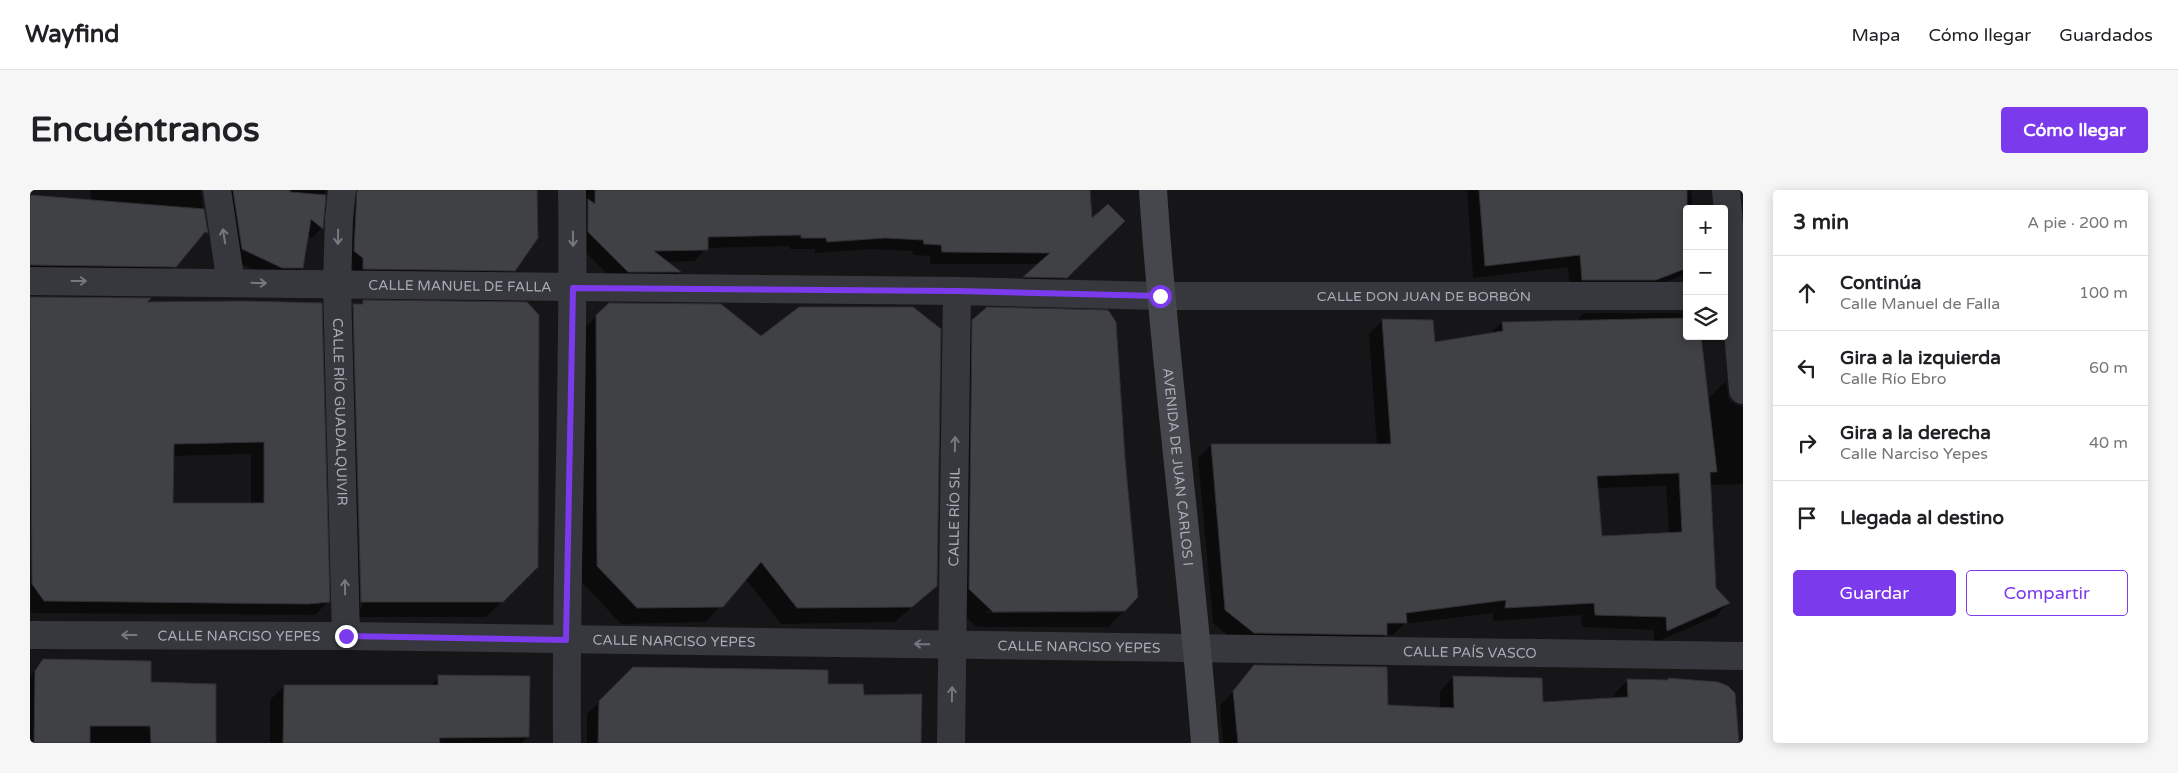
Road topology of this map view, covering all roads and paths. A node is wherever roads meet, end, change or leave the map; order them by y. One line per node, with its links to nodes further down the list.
1 (217, 190): 7 (street, one-way to 1)
2 (342, 190): 8 (street, CALLE RÍO GUADALQUIVIR, one-way to 8)
3 (572, 190): 9 (street, one-way to 9)
4 (1153, 190): 11 (street, AVENIDA DE JUAN CARLOS I)
5 (1726, 190): 13 (street)
6 (30, 281): 7 (street, CALLE MANUEL DE FALLA, one-way to 7)
7 (231, 283): 8 (street, CALLE MANUEL DE FALLA, one-way to 8)
8 (337, 284): 9 (street, CALLE MANUEL DE FALLA); 16 (street, CALLE RÍO GUADALQUIVIR, one-way to 8)
9 (573, 288): 10 (street, CALLE MANUEL DE FALLA); 17 (street)
10 (957, 291): 11 (street, CALLE MANUEL DE FALLA); 18 (street, CALLE RÍO SIL, one-way to 10)
11 (1160, 296): 12 (street, CALLE DON JUAN DE BORBÓN); 19 (street, AVENIDA DE JUAN CARLOS I)
12 (1683, 296)
13 (1734, 296): 14 (street)
14 (1743, 390)
15 (30, 635): 16 (street, CALLE NARCISO YEPES, one-way to 15)
16 (346, 636): 17 (street, CALLE NARCISO YEPES)
17 (566, 640): 18 (street, CALLE NARCISO YEPES, one-way to 17); 21 (street)
18 (952, 644): 19 (street, CALLE NARCISO YEPES); 22 (street, CALLE RÍO SIL, one-way to 18)
19 (1198, 648): 20 (street, CALLE PAÍS VASCO); 23 (street, AVENIDA DE JUAN CARLOS I)
20 (1743, 656)
21 (567, 743)
22 (951, 743)
23 (1205, 743)

